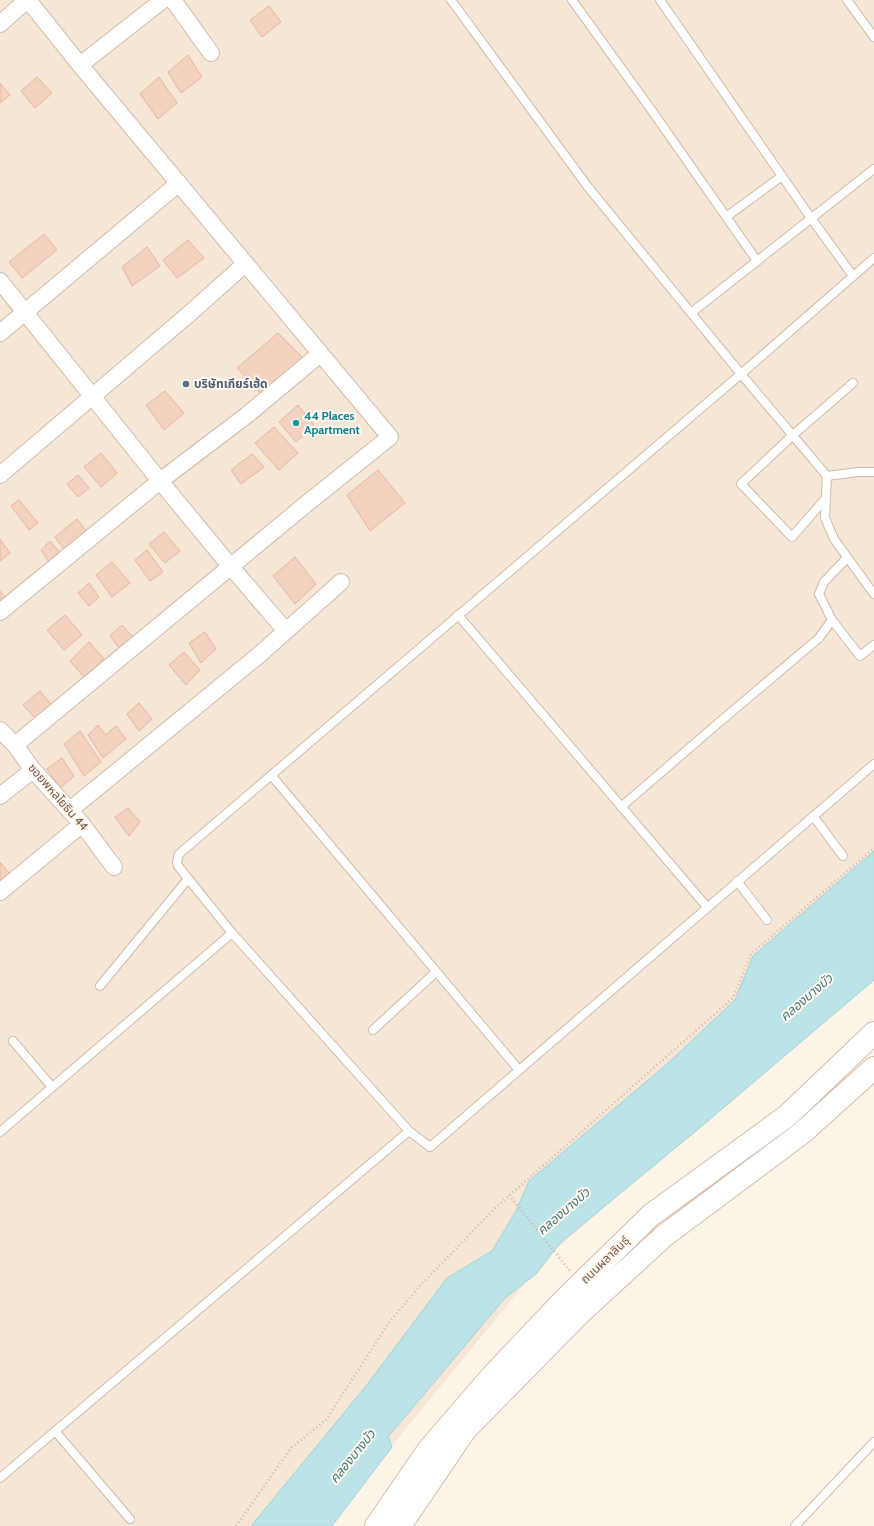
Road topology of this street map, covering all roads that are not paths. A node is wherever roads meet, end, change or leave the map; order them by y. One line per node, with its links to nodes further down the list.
1 (28, 0): 8 (street); 11 (street)
2 (164, 0): 11 (street)
3 (173, 0): 10 (street)
4 (451, 0): 23 (lane)
5 (572, 0): 15 (lane)
6 (660, 0): 13 (lane)
7 (847, 0): 9 (lane)
8 (0, 24)
9 (874, 37)
10 (211, 53)
11 (80, 65): 14 (street)
12 (874, 169): 16 (lane)
13 (782, 176): 15 (lane); 16 (lane)
14 (179, 183): 19 (street); 22 (street)
15 (726, 217): 18 (lane)
16 (811, 218): 18 (lane); 20 (lane)
17 (874, 258): 20 (lane)
18 (757, 261): 23 (lane)
19 (245, 264): 25 (street); 28 (street)
20 (853, 276): 26 (lane)
21 (0, 281): 22 (street)
22 (25, 312): 24 (street); 28 (street)
23 (691, 313): 26 (lane)
24 (0, 333)
25 (320, 354): 33 (street); 36 (street)
26 (741, 374): 29 (lane); 40 (lane)
27 (854, 383): 29 (lane)
28 (93, 396): 31 (street); 33 (street)
29 (792, 436): 32 (lane); 34 (lane)
30 (874, 472): 32 (lane)
31 (0, 475)
32 (827, 476): 34 (lane)
33 (160, 481): 36 (street); 39 (street)
34 (826, 498): 35 (lane)
35 (847, 558): 38 (lane); 41 (lane)
36 (231, 567): 42 (street); 45 (street)
37 (341, 582): 42 (street)
38 (874, 594)
39 (0, 612)
40 (458, 615): 48 (lane); 50 (lane)
41 (832, 620): 43 (lane); 50 (lane)
42 (286, 631): 51 (street)
43 (874, 645)
44 (0, 730): 45 (street, ซอยพหลโยธิน 44)
45 (15, 745): 47 (street, ซอยพหลโยธิน 44)
46 (874, 764): 52 (lane)
47 (33, 770): 49 (street); 51 (street, ซอยพหลโยธิน 44)
48 (271, 775): 56 (lane); 62 (lane)
49 (0, 796)
50 (621, 807): 59 (lane)
51 (70, 810): 53 (street, ซอยพหลโยธิน 44)
52 (813, 816): 54 (lane); 57 (lane)
53 (82, 824): 55 (street, ซอยพหลโยธิน 44); 58 (street)
54 (843, 856)
55 (114, 867)
56 (188, 879): 61 (lane); 63 (lane)
57 (737, 881): 59 (lane); 60 (lane)
58 (0, 892)
59 (707, 907): 68 (lane)
60 (767, 920)
61 (232, 933): 69 (lane); 70 (lane)
62 (436, 972): 64 (lane); 68 (lane)
63 (100, 986)
64 (373, 1030)
65 (873, 1037): 76 (main road, ถนนผลาสินธุ์)
66 (13, 1041): 69 (lane)
67 (874, 1068): 77 (main road, ถนนผลาสินธุ์)
68 (519, 1070): 70 (lane)
69 (52, 1087): 71 (lane)
70 (409, 1131): 72 (lane)
71 (0, 1132)
72 (55, 1431): 74 (lane); 75 (lane)
73 (874, 1442): 78 (lane)
74 (0, 1478)
75 (130, 1519)
76 (376, 1526)
77 (400, 1526)
78 (795, 1526)

